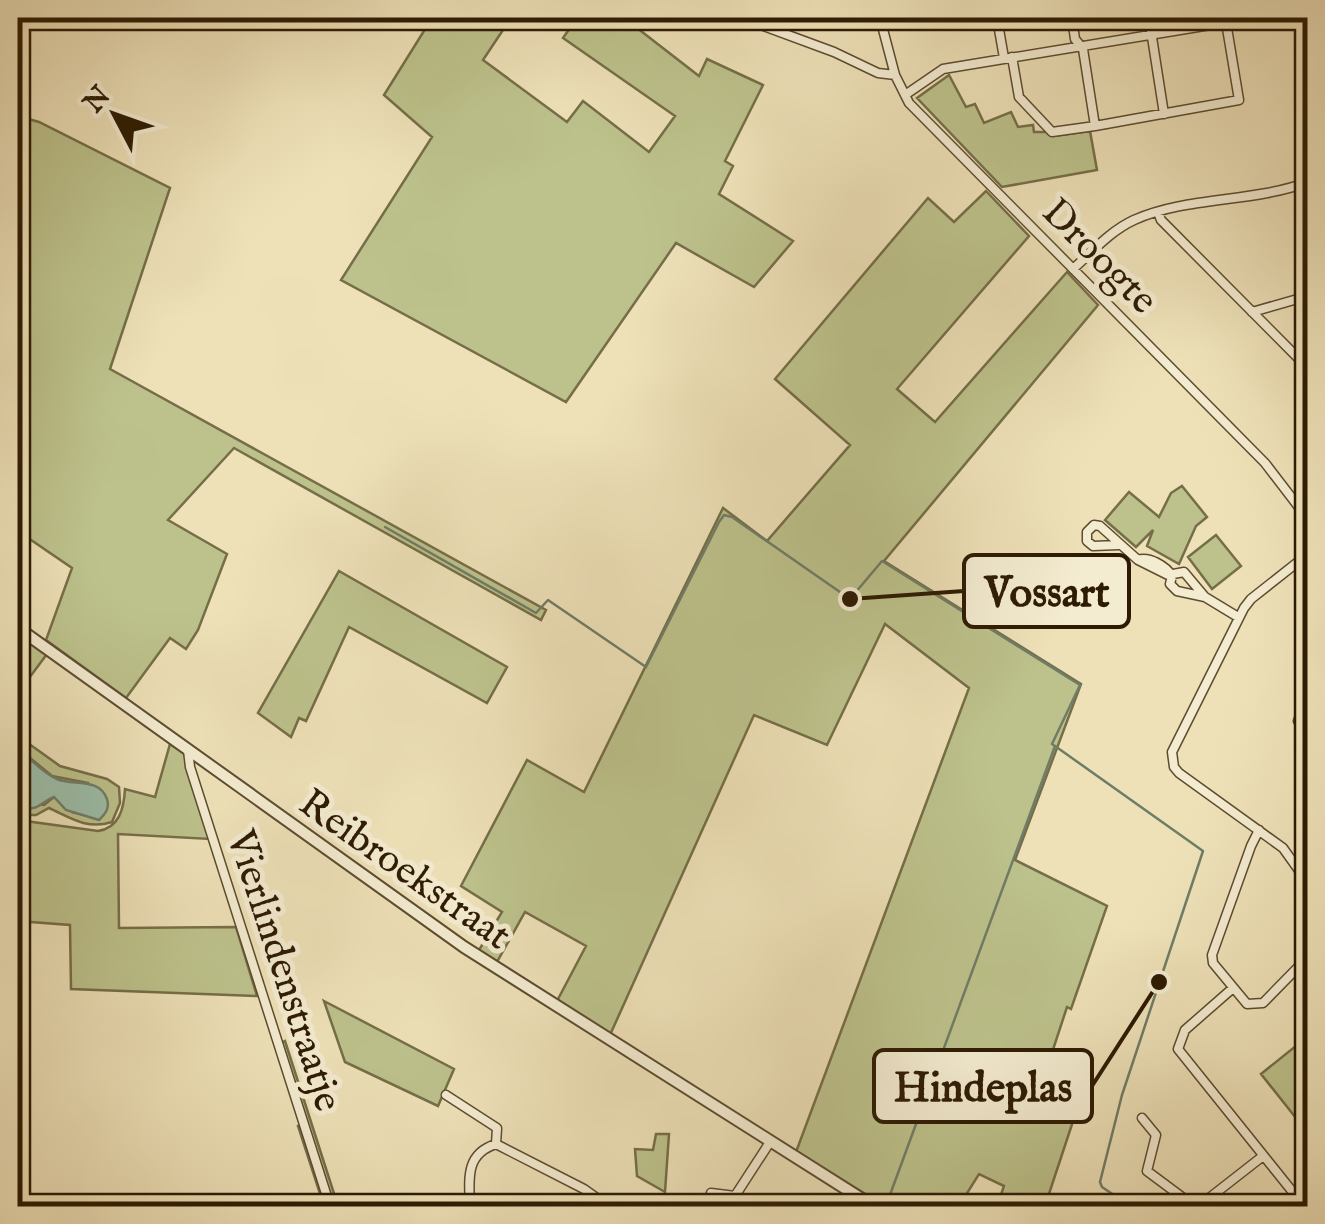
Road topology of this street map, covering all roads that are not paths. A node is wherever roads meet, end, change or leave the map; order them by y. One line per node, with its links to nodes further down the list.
1 (742, 18): 11 (street)
2 (880, 18): 11 (street, Droogte)
3 (998, 18): 10 (street)
4 (1072, 18): 9 (street)
5 (1150, 18): 8 (street)
6 (1253, 18): 7 (street)
7 (1226, 22): 8 (street); 13 (street)
8 (1152, 34): 9 (street); 13 (street)
9 (1078, 44): 10 (street); 14 (street)
10 (1008, 57): 12 (street); 14 (street)
11 (896, 75): 12 (street, Droogte)
12 (904, 95): 17 (street, Droogte)
13 (1164, 114): 14 (street)
14 (1095, 126)
15 (1308, 182): 16 (street)
16 (1158, 212): 17 (street); 19 (street)
17 (1074, 269): 21 (street, Droogte)
18 (1308, 296): 19 (street)
19 (1252, 312): 20 (street)
20 (1308, 368)
21 (1308, 520)
22 (1118, 545): 24 (street)
23 (1308, 554): 26 (street)
24 (1172, 576): 25 (street); 25 (street)
25 (1205, 597): 26 (street)
26 (1238, 617): 31 (street)
27 (18, 628): 30 (street, Reibroekstraat)
28 (1308, 693): 29 (street)
29 (1298, 721)
30 (188, 750): 37 (street, Reibroekstraat); 41 (street, Vierlindenstraatje)
31 (1259, 830): 32 (street); 34 (street)
32 (1308, 883)
33 (1308, 958): 34 (street)
34 (1233, 988): 39 (street)
35 (446, 1095): 38 (street)
36 (1142, 1118): 45 (street)
37 (770, 1142): 40 (street); 44 (street, Reibroekstraat)
38 (496, 1144): 42 (street); 43 (street)
39 (1262, 1156): 45 (street); 46 (street)
40 (711, 1193)
41 (330, 1206)
42 (470, 1206)
43 (608, 1206)
44 (873, 1206)
45 (1197, 1206)
46 (1304, 1206)

